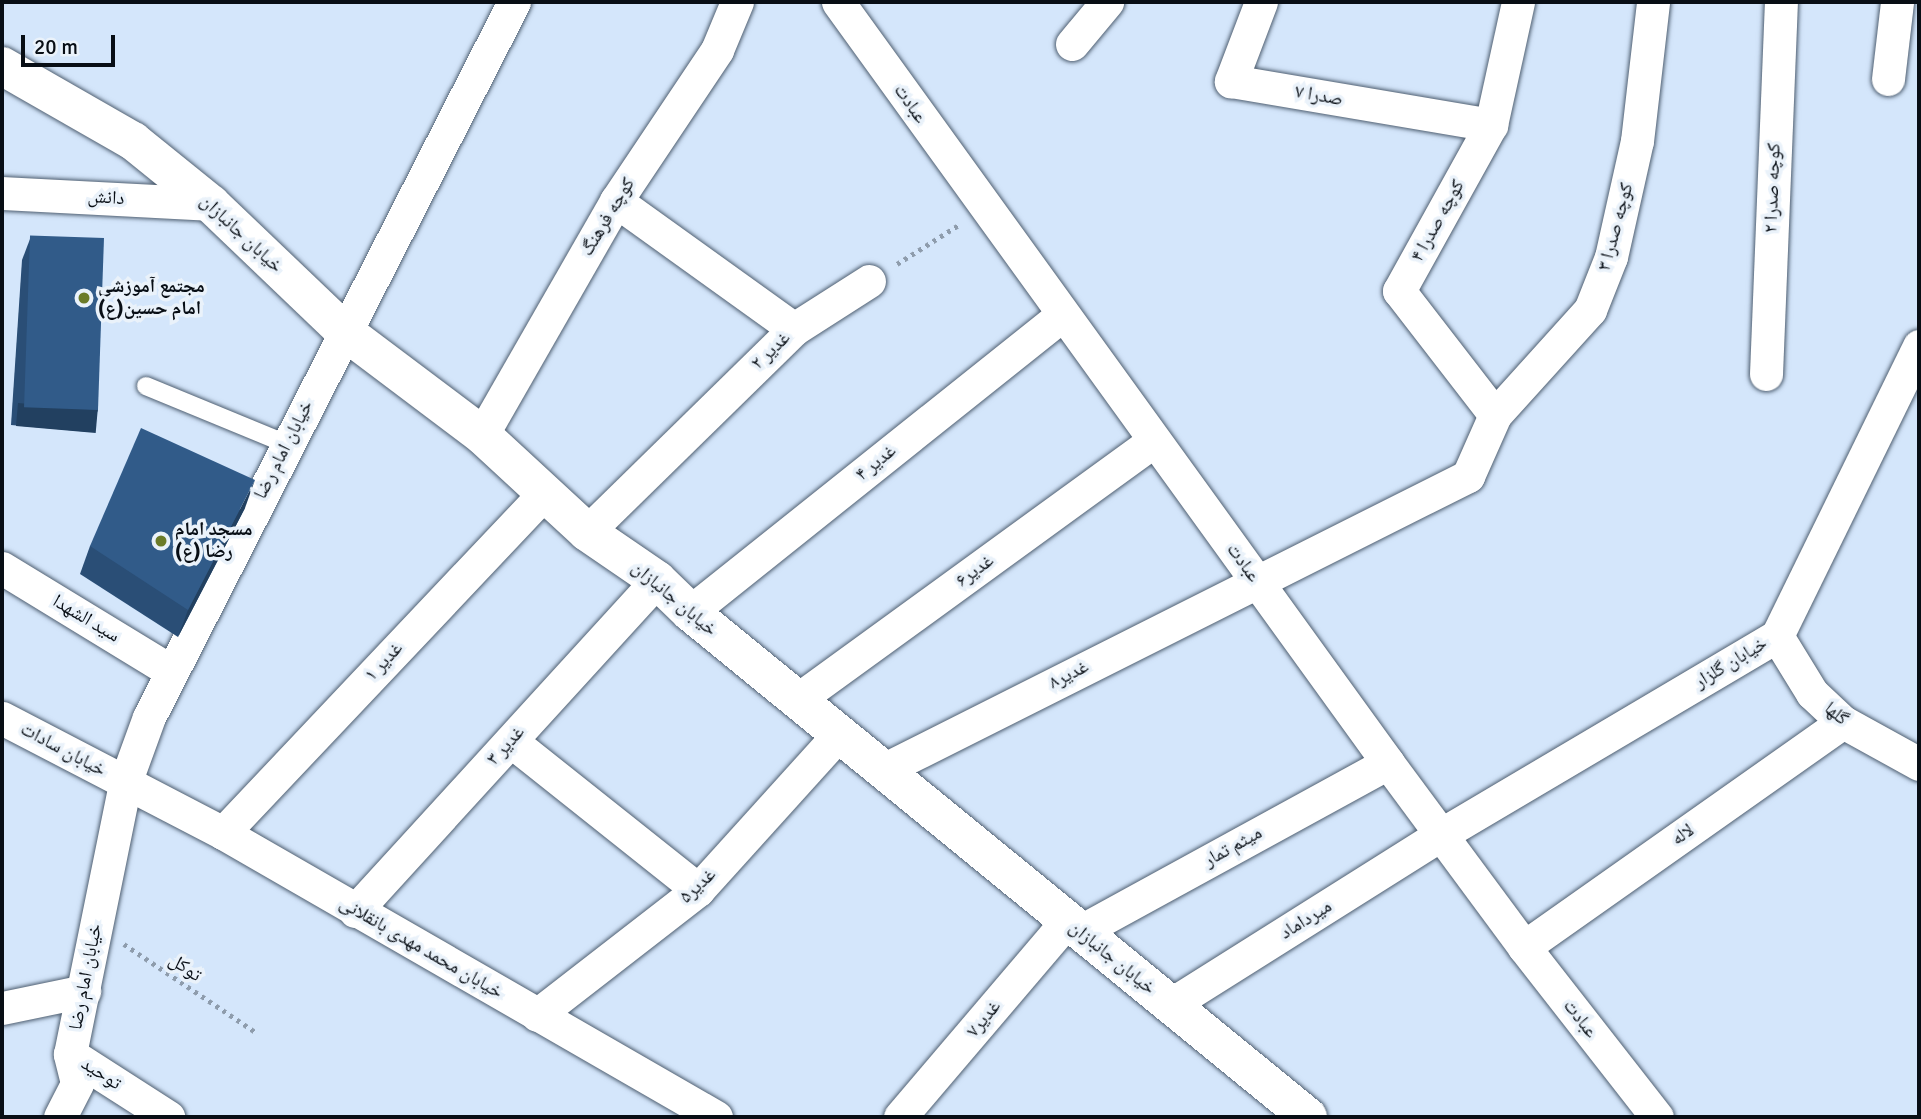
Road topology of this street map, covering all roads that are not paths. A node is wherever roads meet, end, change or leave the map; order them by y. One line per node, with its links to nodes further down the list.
1 (514, 2): 20 (street, خیابان امام رضا)
2 (737, 2): 15 (street, کوچه فرهنگ)
3 (838, 2): 18 (street, عبادت)
4 (1107, 2): 10 (street)
5 (1261, 2): 13 (street, صدرا ۷)
6 (1518, 2): 13 (street, کوچه صدرا ۴)
7 (1653, 2): 24 (street, کوچه صدرا ۳)
8 (1781, 2): 22 (street, کوچه صدرا ۲)
9 (1897, 2): 12 (street)
10 (1072, 44)
11 (2, 66): 16 (street, خیابان جانبازان)
12 (1888, 79)
13 (1491, 125): 24 (street, کوچه صدرا ۴)
14 (2, 192): 16 (street, دانش)
15 (616, 201): 19 (street); 25 (street, کوچه فرهنگ)
16 (211, 204): 20 (street, خیابان جانبازان)
17 (869, 281): 19 (street, غدیر ۲)
18 (1062, 315): 26 (street, عبادت); 33 (street, غدیر ۴)
19 (794, 329): 29 (street, غدیر ۲)
20 (344, 331): 25 (street, خیابان جانبازان); 27 (street, خیابان امام رضا)
21 (1919, 346): 34 (street, خیابان گلزار)
22 (1766, 374)
23 (146, 386): 27 (lane)
24 (1495, 415): 32 (street, کوچه صدرا ۳)
25 (482, 435): 28 (street, خیابان جانبازان)
26 (1154, 441): 32 (street, عبادت); 36 (street, غدیر۶)
27 (286, 444): 35 (street, خیابان امام رضا)
28 (546, 492): 29 (street, خیابان جانبازان); 45 (street, غدیر ۱)
29 (587, 532): 31 (street, خیابان جانبازان)
30 (2, 568): 35 (street, سید الشهدا)
31 (657, 580): 33 (street, خیابان جانبازان); 40 (street, غدیر ۳)
32 (1255, 581): 41 (street, عبادت); 43 (street, غدیر۸)
33 (690, 612): 36 (street, خیابان جانبازان)
34 (1777, 636): 38 (street, گلها); 46 (street, خیابان گلزار)
35 (171, 671): 44 (street, خیابان امام رضا)
36 (797, 700): 39 (street, خیابان جانبازان)
37 (2, 718): 44 (street, خیابان سادات)
38 (1843, 722): 42 (street, گلها); 50 (street, لاله)
39 (839, 734): 43 (street, خیابان جانبازان); 47 (street, غدیر۵)
40 (511, 741): 47 (street); 48 (street, غدیر ۳)
41 (1388, 762): 46 (street, عبادت); 49 (street, میثم تمار)
42 (1919, 764)
43 (883, 770): 49 (street, خیابان جانبازان)
44 (125, 783): 45 (street, خیابان محمد مهدی بانقلانی); 51 (street, خیابان امام رضا)
45 (223, 833): 48 (street, خیابان محمد مهدی بانقلانی)
46 (1442, 834): 50 (street, عبادت); 52 (street, میرداماد)
47 (698, 890): 54 (street, غدیر۵)
48 (355, 911): 54 (street, خیابان محمد مهدی بانقلانی)
49 (1073, 926): 52 (street, خیابان جانبازان); 59 (street, غدیر۷)
50 (1524, 947): 61 (street, عبادت)
51 (84, 991): 53 (street); 55 (street, خیابان امام رضا)
52 (1170, 1005): 60 (street, خیابان جانبازان)
53 (2, 1008)
54 (537, 1015): 58 (street, خیابان محمد مهدی بانقلانی)
55 (70, 1054): 56 (street, خیابان امام رضا); 57 (street, توحید)
56 (60, 1117)
57 (168, 1117)
58 (716, 1117)
59 (900, 1117)
60 (1308, 1117)
61 (1657, 1117)

